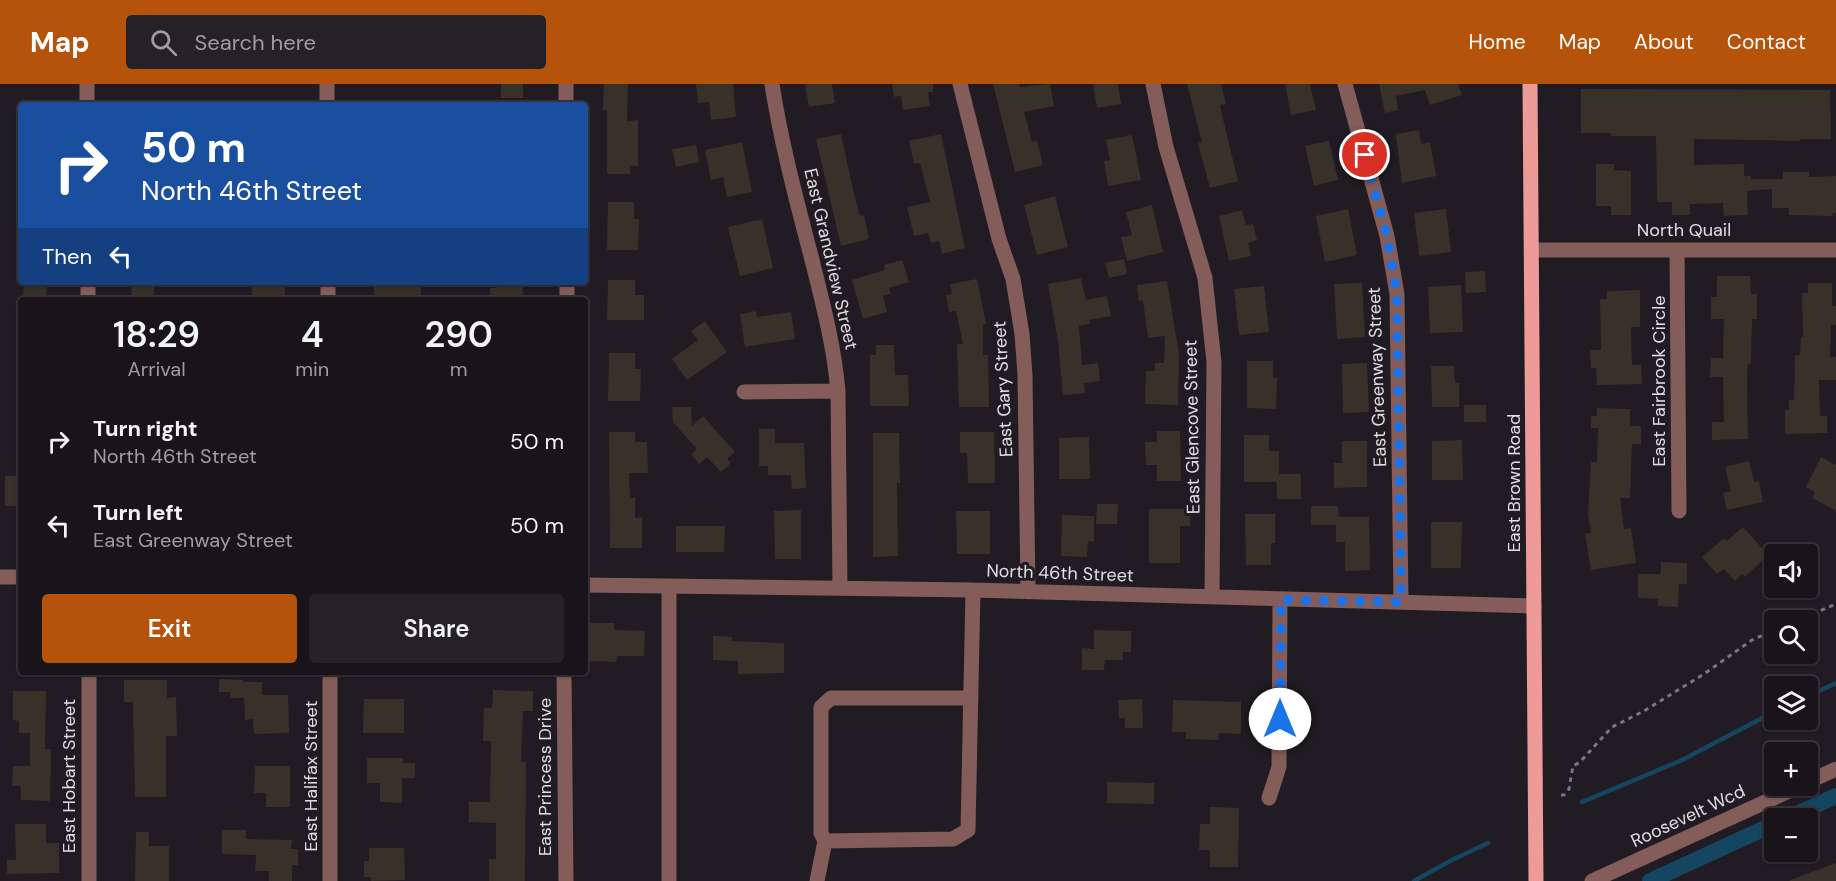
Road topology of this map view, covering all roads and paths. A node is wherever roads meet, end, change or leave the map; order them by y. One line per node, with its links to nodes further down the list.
1 (87, 84): 9 (street)
2 (327, 84): 10 (street)
3 (566, 84): 11 (street)
4 (772, 84): 15 (street, East Grandview Street)
5 (960, 84): 24 (street, East Gary Street)
6 (1153, 84): 25 (street, East Glencove Street)
7 (1346, 84): 27 (street, East Greenway Street)
8 (1530, 84): 12 (main road, East Brown Road)
9 (87, 102)
10 (327, 102)
11 (566, 102)
12 (1532, 250): 13 (street, North Quail); 29 (main road, East Brown Road)
13 (1677, 250): 14 (street, North Quail); 17 (street, East Fairbrook Circle)
14 (1836, 250)
15 (838, 391): 16 (street); 22 (street, East Grandview Street)
16 (744, 392)
17 (1679, 511)
18 (0, 577): 19 (street)
19 (18, 577)
20 (588, 585): 21 (street, North 46th Street)
21 (669, 586): 22 (street, North 46th Street); 45 (street)
22 (840, 588): 23 (street, North 46th Street)
23 (973, 590): 24 (street, North 46th Street); 35 (street)
24 (1028, 592): 25 (street, North 46th Street)
25 (1212, 597): 26 (street, North 46th Street)
26 (1281, 600): 27 (street, North 46th Street); 40 (street)
27 (1401, 602): 29 (street, North 46th Street)
28 (1836, 604): 30 (path)
29 (1534, 606): 47 (main road, East Brown Road)
30 (1818, 612)
31 (1764, 635): 38 (path)
32 (89, 675): 42 (street, East Hobart Street)
33 (330, 675): 43 (street, East Halifax Street)
34 (564, 675): 44 (street, East Princess Drive)
35 (971, 698): 41 (street); 41 (street)
36 (1836, 770): 37 (street)
37 (1818, 778)
38 (1561, 795)
39 (1778, 796): 48 (street, Roosevelt Wcd)
40 (1269, 798)
41 (825, 841): 46 (street)
42 (89, 881)
43 (330, 881)
44 (566, 881)
45 (669, 881)
46 (817, 881)
47 (1536, 881)
48 (1593, 881)

